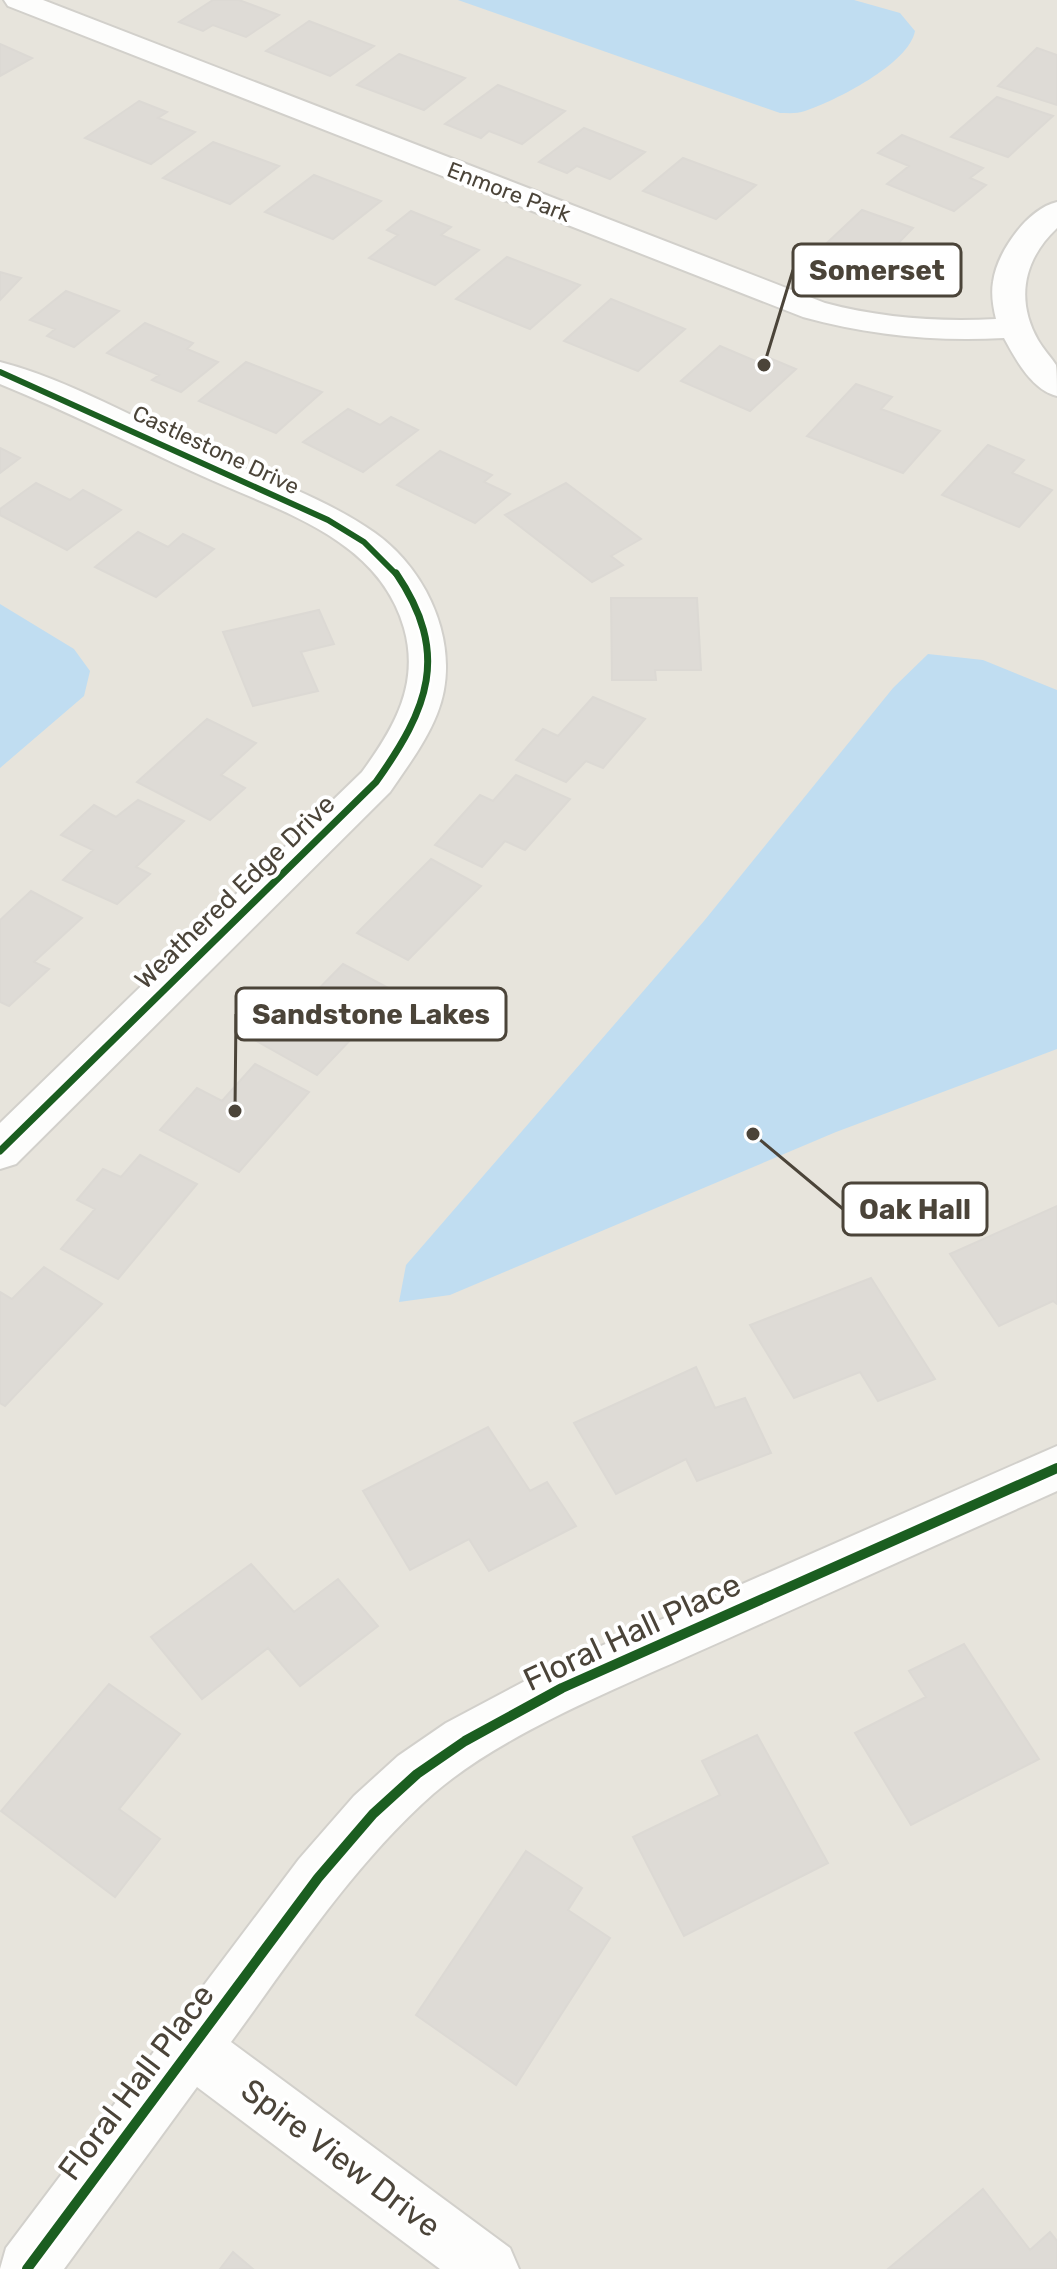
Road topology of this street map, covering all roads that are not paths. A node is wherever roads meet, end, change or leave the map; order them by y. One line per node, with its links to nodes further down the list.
1 (18, 0): 3 (street, Enmore Park)
2 (1057, 211): 3 (street)
3 (1012, 328): 5 (street)
4 (0, 372): 6 (street, Castlestone Drive)
5 (1057, 386)
6 (422, 626): 7 (street, Weathered Edge Drive)
7 (0, 1151)
8 (1057, 1468): 9 (street, Floral Hall Place)
9 (192, 2048): 10 (street, Floral Hall Place); 11 (street, Spire View Drive)
10 (27, 2269)
11 (489, 2269)

